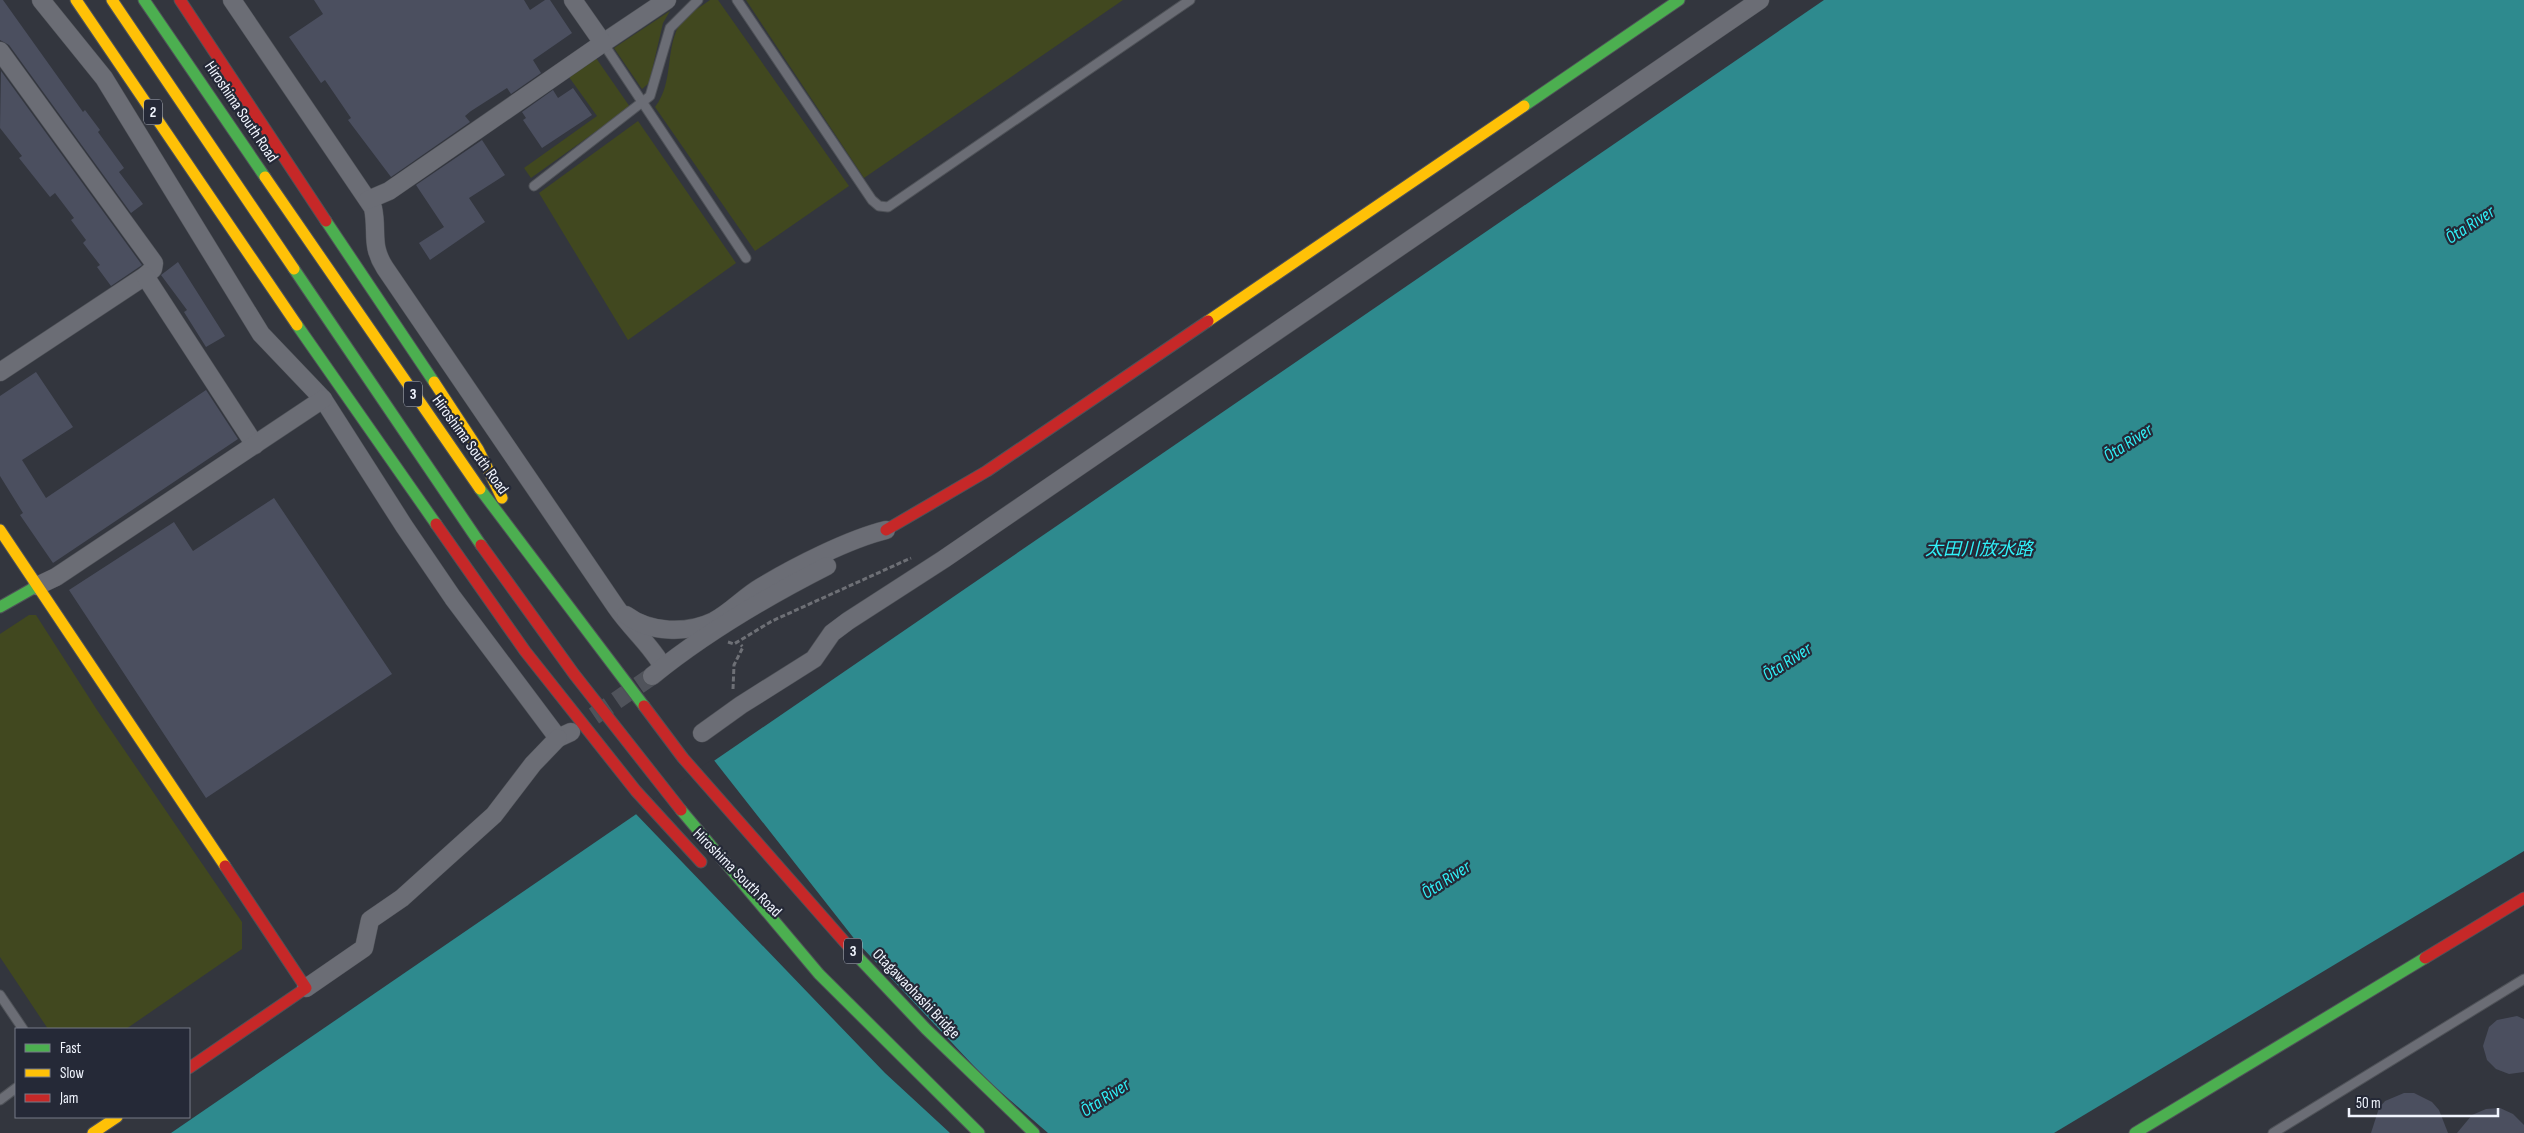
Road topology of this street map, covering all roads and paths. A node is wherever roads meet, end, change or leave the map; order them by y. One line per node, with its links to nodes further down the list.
1 (41, 0): 19 (street)
2 (76, 0): 20 (main road, 2)
3 (112, 0): 39 (main road, 3)
4 (144, 0): 28 (main road, Hiroshima South Road / 3)
5 (180, 0): 28 (main road)
6 (232, 0): 18 (street)
7 (573, 0): 14 (street)
8 (667, 0): 14 (street)
9 (698, 0): 16 (lane)
10 (737, 0): 11 (lane)
11 (1190, 0)
12 (1678, 0): 27 (main road)
13 (1760, 0): 29 (street)
14 (603, 43): 16 (lane); 18 (street)
15 (0, 51): 22 (street)
16 (643, 103): 17 (lane); 21 (lane)
17 (534, 186)
18 (368, 200): 32 (street)
19 (189, 216): 20 (street); 24 (street)
20 (229, 224): 36 (main road, Hiroshima South Road)
21 (746, 258)
22 (144, 276): 23 (street); 25 (street)
23 (0, 372)
24 (323, 399): 25 (street); 41 (street)
25 (255, 445): 30 (street)
26 (0, 530): 30 (main road)
27 (886, 530): 32 (street); 32 (street)
28 (528, 550): 35 (main road, Hiroshima South Road / 3)
29 (944, 559): 33 (path); 34 (street)
30 (37, 586): 31 (main road); 41 (main road)
31 (0, 607)
32 (616, 607)
33 (735, 694)
34 (702, 733)
35 (683, 758): 50 (main road, Otagawaohashi Bridge / 3)
36 (709, 871)
37 (2524, 898): 51 (main road)
38 (756, 918): 39 (main road, Hiroshima South Road / 3)
39 (819, 974): 49 (main road, 3)
40 (2524, 978): 52 (lane)
41 (306, 988): 44 (main road)
42 (0, 995): 43 (lane)
43 (22, 1028)
44 (190, 1067)
45 (15, 1089): 46 (lane)
46 (0, 1100)
47 (116, 1118): 48 (main road)
48 (93, 1133)
49 (979, 1133)
50 (1034, 1133)
51 (2135, 1133)
52 (2273, 1133)

